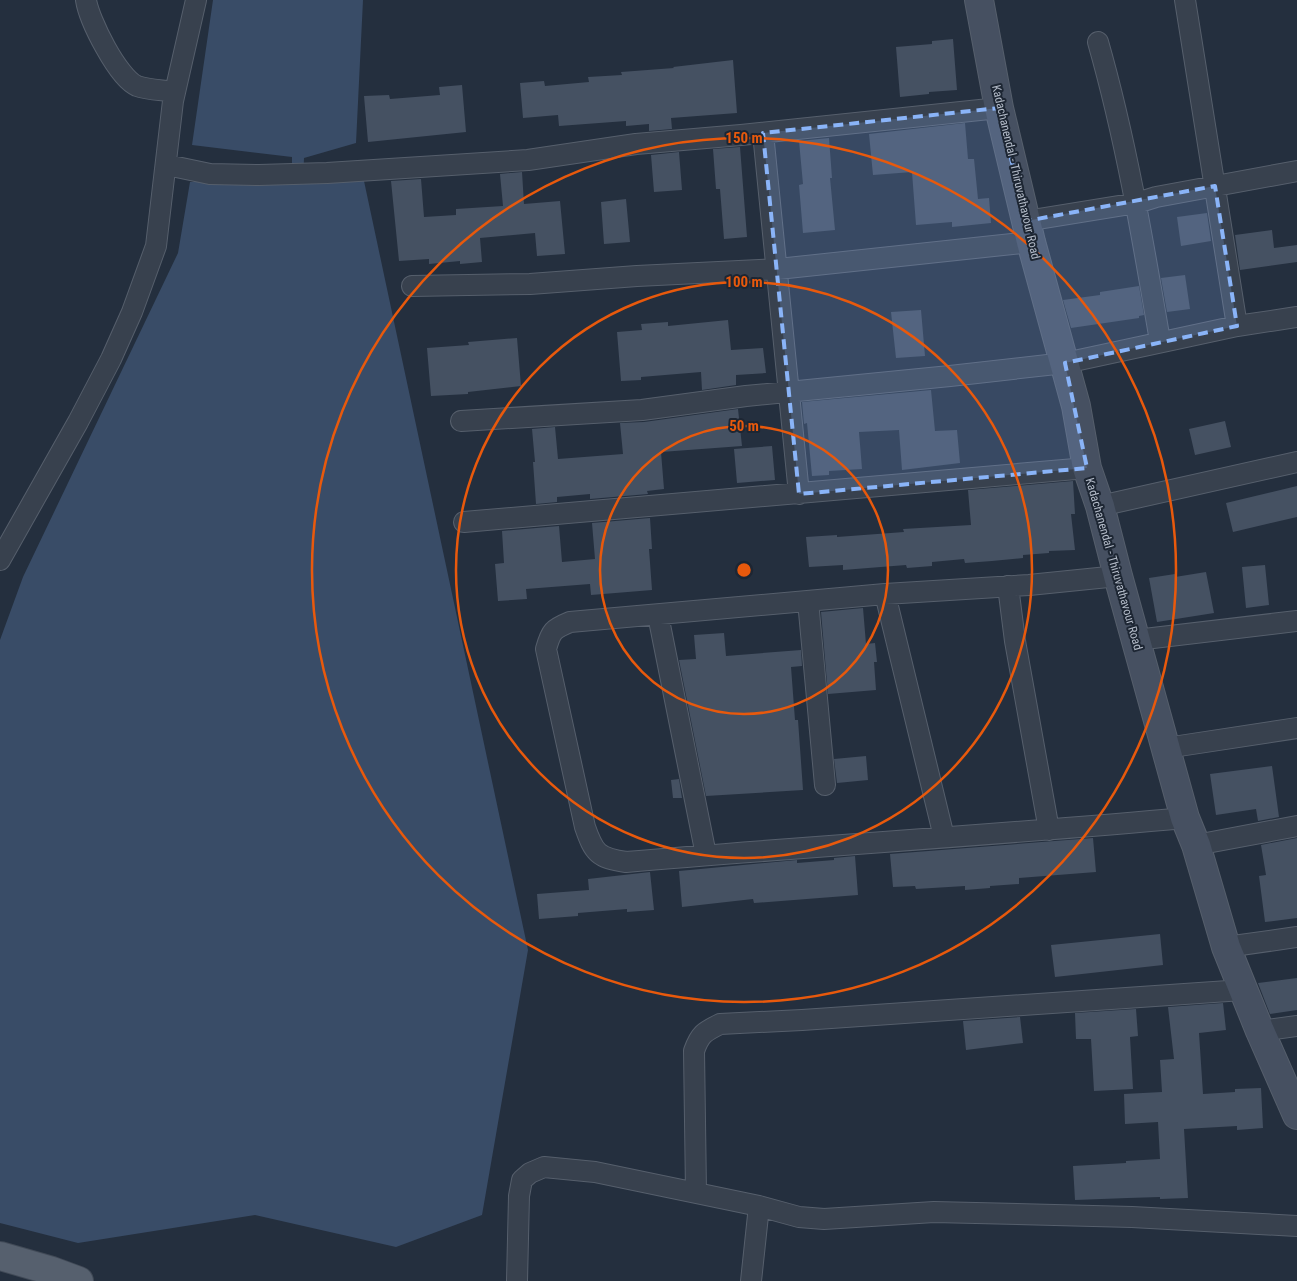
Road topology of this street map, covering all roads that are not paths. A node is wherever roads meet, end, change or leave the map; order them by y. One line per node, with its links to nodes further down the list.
1 (86, 0): 6 (street)
2 (196, 0): 6 (street)
3 (979, 0): 7 (main road, Kadachanendal - Thiruvathavour Road)
4 (1185, 0): 11 (street)
5 (1098, 42): 12 (street)
6 (175, 92): 9 (street)
7 (999, 108): 8 (street); 13 (main road, Kadachanendal - Thiruvathavour Road)
8 (763, 133): 9 (street); 14 (street)
9 (167, 165): 27 (street)
10 (1297, 171): 11 (street)
11 (1215, 186): 12 (street); 17 (street)
12 (1137, 203): 13 (street); 18 (street)
13 (1028, 231): 14 (street); 19 (main road, Kadachanendal - Thiruvathavour Road)
14 (778, 269): 15 (street); 20 (street)
15 (412, 286)
16 (1297, 317): 17 (street)
17 (1237, 326): 18 (street)
18 (1160, 341): 19 (street)
19 (1065, 363): 20 (street); 23 (main road, Kadachanendal - Thiruvathavour Road)
20 (788, 392): 21 (street); 24 (street)
21 (461, 421)
22 (1297, 462): 25 (street)
23 (1087, 468): 24 (street); 25 (main road, Kadachanendal - Thiruvathavour Road)
24 (799, 494): 26 (street)
25 (1100, 506): 28 (main road, Kadachanendal - Thiruvathavour Road)
26 (464, 522)
27 (0, 560)
28 (1118, 576): 29 (street); 34 (main road, Kadachanendal - Thiruvathavour Road)
29 (1008, 586): 30 (street); 40 (street)
30 (884, 594): 31 (street); 41 (street)
31 (808, 602): 32 (street); 37 (street)
32 (658, 615): 43 (street); 43 (street)
33 (1297, 621): 34 (street)
34 (1136, 640): 36 (main road, Kadachanendal - Thiruvathavour Road)
35 (1297, 728): 36 (street)
36 (1166, 748): 38 (main road, Kadachanendal - Thiruvathavour Road)
37 (825, 785)
38 (1185, 818): 40 (street); 42 (main road, Kadachanendal - Thiruvathavour Road)
39 (1297, 826): 42 (street)
40 (1049, 830): 41 (street)
41 (944, 837): 43 (street)
42 (1196, 844): 45 (main road, Kadachanendal - Thiruvathavour Road)
43 (706, 855)
44 (1297, 937): 45 (street)
45 (1226, 947): 46 (main road, Kadachanendal - Thiruvathavour Road)
46 (1243, 990): 48 (main road, Kadachanendal - Thiruvathavour Road); 50 (street)
47 (1297, 1026): 48 (street)
48 (1260, 1030): 49 (main road, Kadachanendal - Thiruvathavour Road)
49 (1295, 1105)
50 (696, 1192): 51 (street); 56 (street)
51 (759, 1206): 52 (street); 57 (street)
52 (1297, 1226)
53 (0, 1256): 54 (main road)
54 (51, 1276): 55 (main road)
55 (79, 1281)
56 (517, 1281)
57 (751, 1281)

